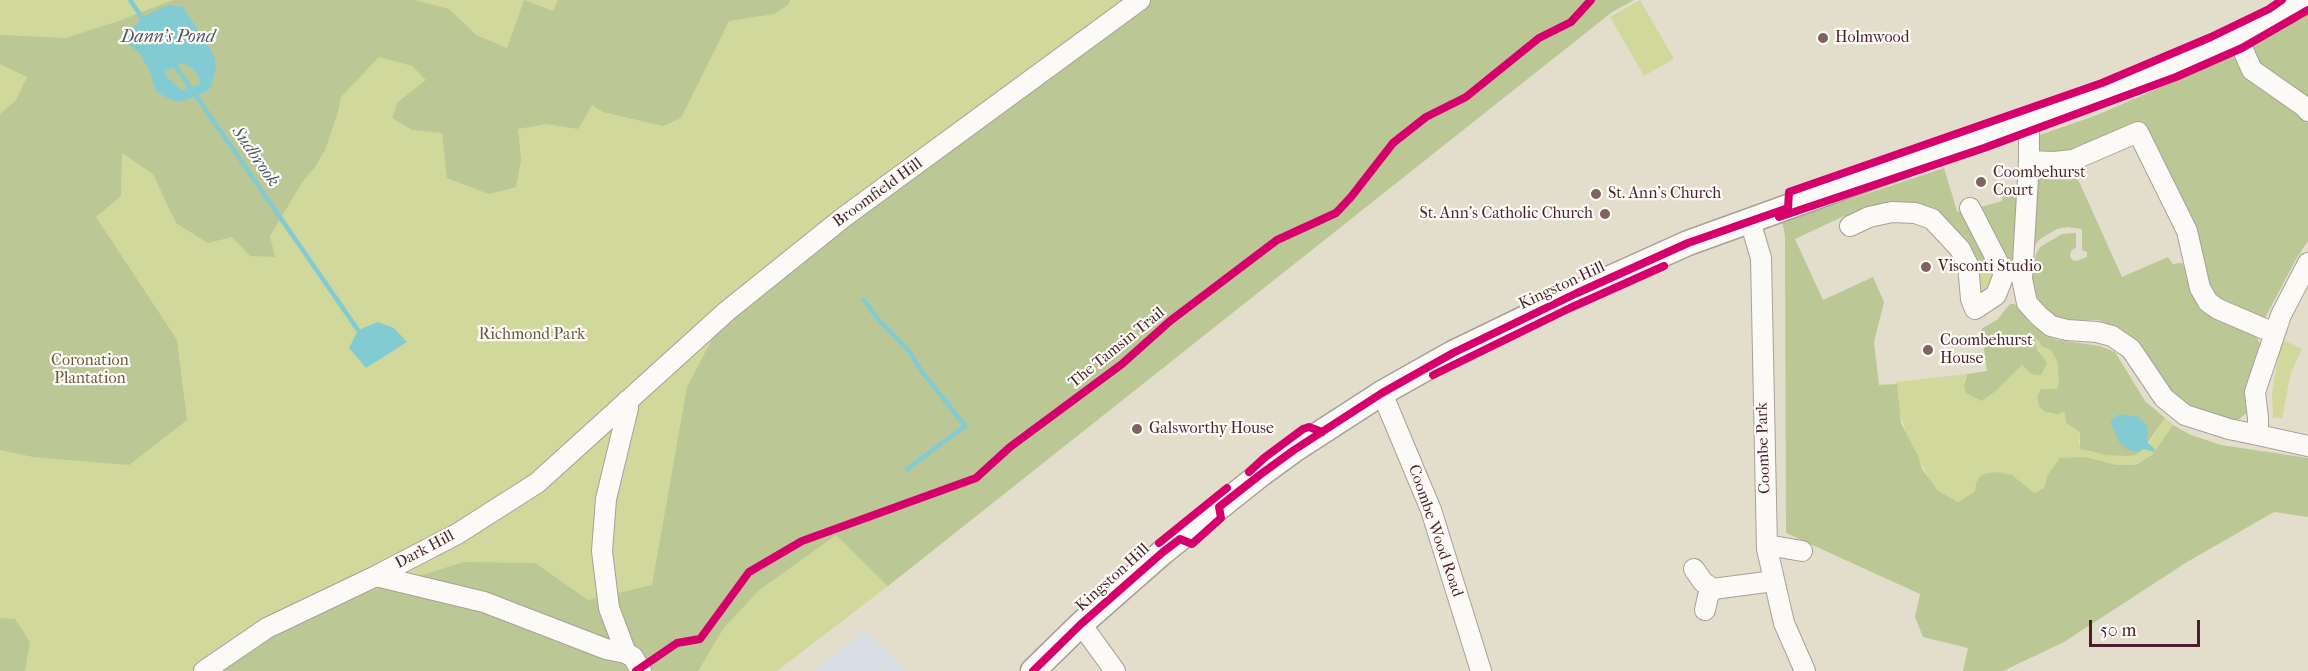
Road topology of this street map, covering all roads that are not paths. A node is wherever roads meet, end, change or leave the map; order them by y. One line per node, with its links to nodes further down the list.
1 (1140, 0): 14 (street, Broomfield Hill)
2 (2304, 0): 3 (main road, Kingston Hill)
3 (2237, 37): 4 (street); 5 (main road, Kingston Hill)
4 (2307, 108)
5 (2026, 122): 6 (street); 8 (main road, Kingston Hill)
6 (2030, 161): 11 (street); 12 (street)
7 (1970, 208): 11 (street)
8 (1750, 221): 13 (main road, Kingston Hill); 17 (street, Coombe Park)
9 (1850, 226): 11 (street)
10 (2308, 263): 12 (street)
11 (2013, 270): 15 (street)
12 (2274, 333): 15 (street)
13 (1382, 393): 24 (main road, Kingston Hill); 30 (street, Coombe Wood Road)
14 (627, 400): 20 (street, Dark Hill); 25 (street)
15 (2258, 435): 16 (street)
16 (2308, 446)
17 (1767, 545): 18 (street); 21 (street, Coombe Park)
18 (1802, 551)
19 (1694, 570): 22 (street)
20 (376, 576): 25 (street); 26 (street, Dark Hill)
21 (1774, 581): 22 (street); 31 (street, Coombe Park)
22 (1713, 589): 23 (street)
23 (1705, 610)
24 (1081, 624): 28 (main road, Kingston Hill); 29 (street)
25 (626, 653): 27 (street)
26 (204, 671)
27 (641, 671)
28 (1033, 671)
29 (1115, 671)
30 (1481, 671)
31 (1805, 671)

